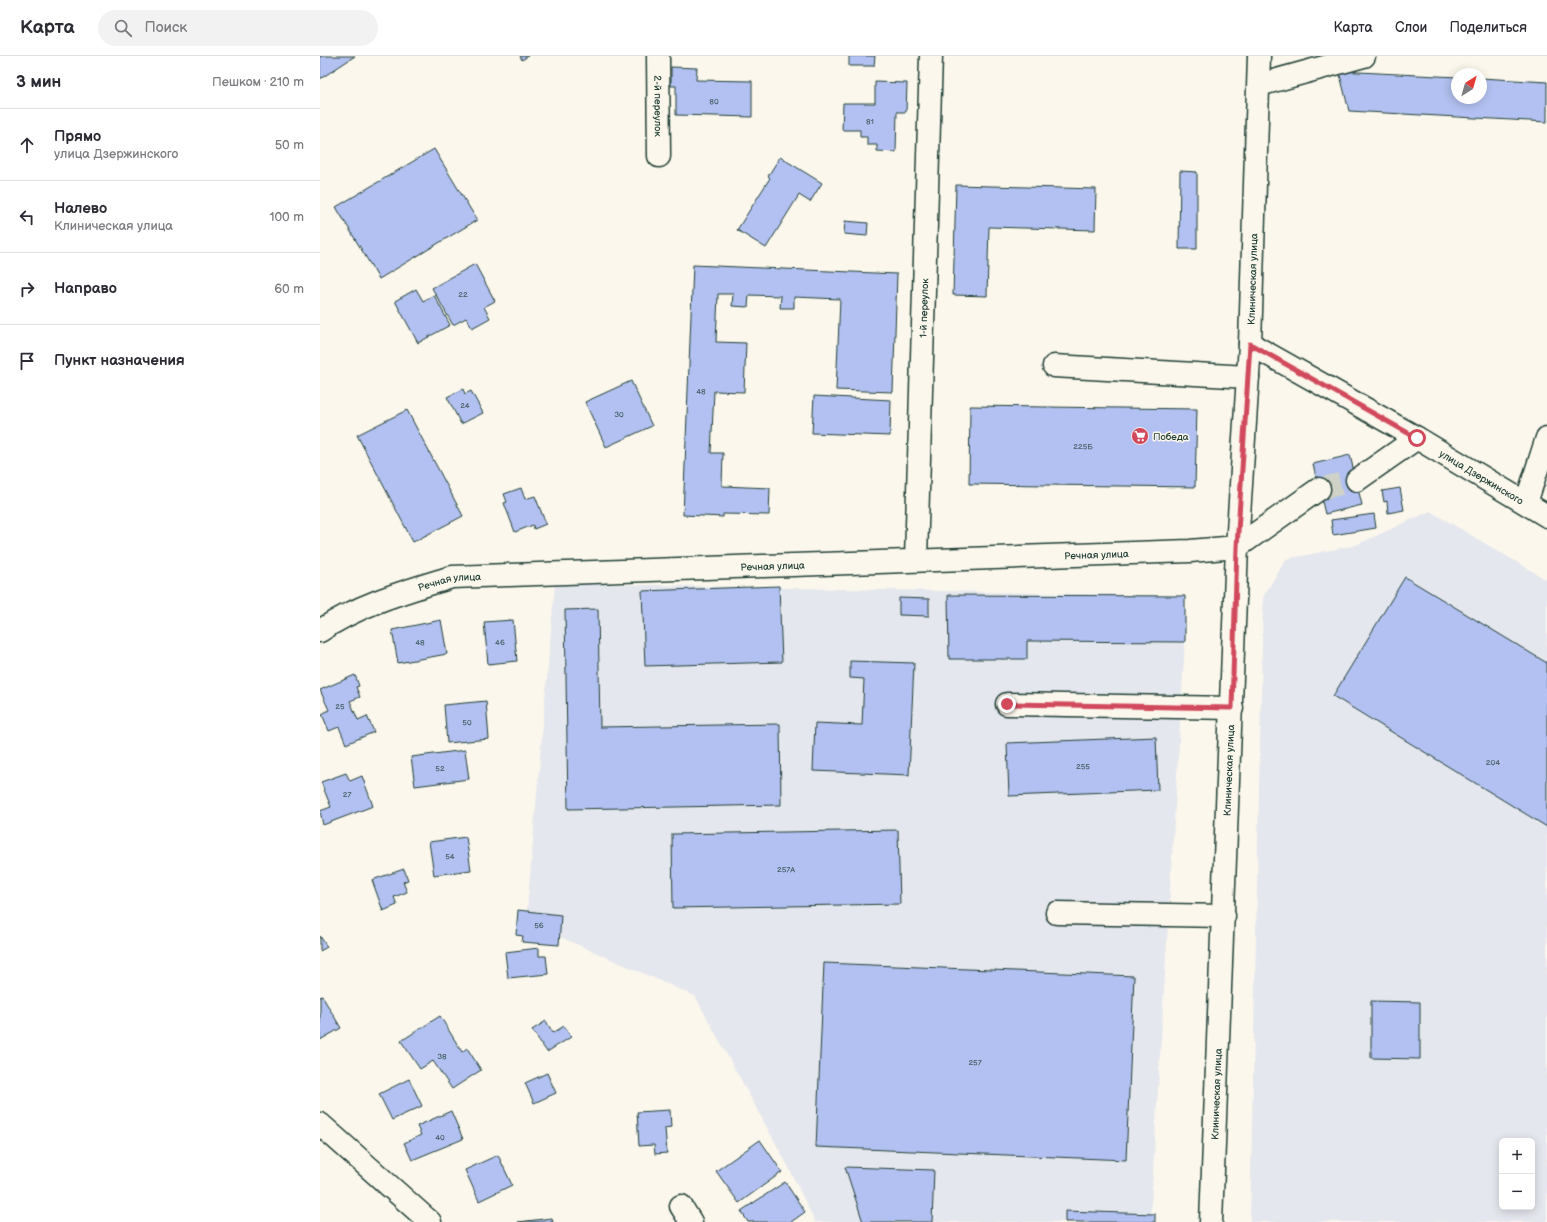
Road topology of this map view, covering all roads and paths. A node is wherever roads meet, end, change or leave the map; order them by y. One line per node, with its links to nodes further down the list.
1 (658, 56): 6 (street, 2-й переулок)
2 (931, 56): 17 (street, 1-й переулок)
3 (1259, 56): 5 (street, Клиническая улица)
4 (1364, 56): 5 (street)
5 (1259, 85): 7 (street, Клиническая улица)
6 (659, 156)
7 (1250, 344): 9 (street, Клиническая улица); 10 (street, улица Дзержинского)
8 (1054, 366): 9 (street)
9 (1248, 377): 16 (street, Клиническая улица)
10 (1417, 438): 12 (street); 14 (street, улица Дзержинского)
11 (1547, 438): 14 (street)
12 (1357, 480)
13 (1319, 489): 16 (street)
14 (1526, 503): 15 (street, улица Дзержинского)
15 (1547, 516)
16 (1237, 547): 17 (street, Речная улица); 20 (street, Клиническая улица)
17 (916, 559): 18 (street, Речная улица)
18 (320, 632)
19 (1007, 704): 20 (street)
20 (1232, 708): 22 (street, Клиническая улица)
21 (1056, 913): 22 (street)
22 (1224, 916): 25 (street, Клиническая улица)
23 (320, 1124): 24 (street)
24 (430, 1222)
25 (1211, 1222)

